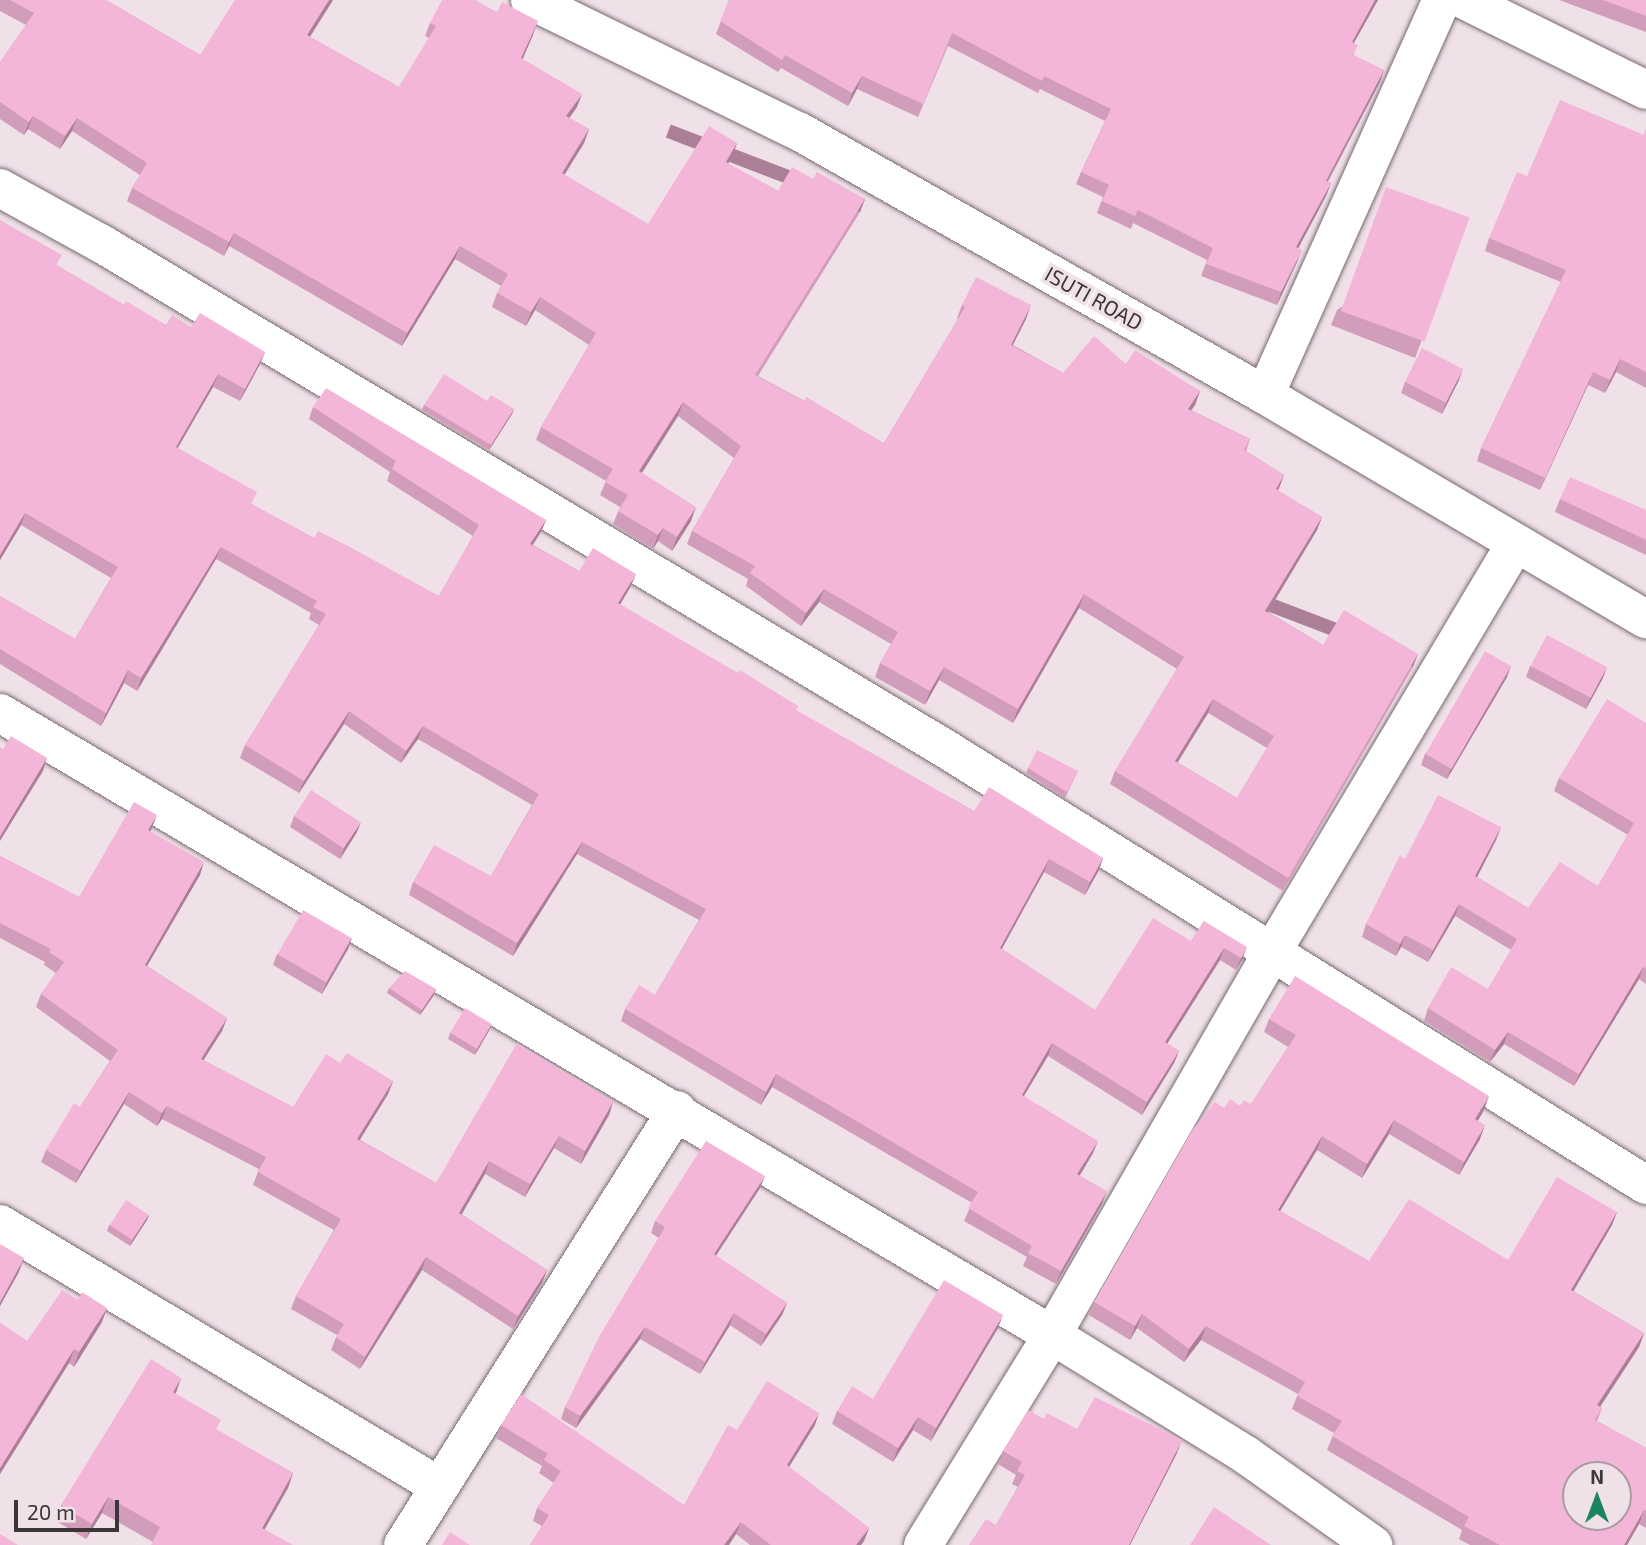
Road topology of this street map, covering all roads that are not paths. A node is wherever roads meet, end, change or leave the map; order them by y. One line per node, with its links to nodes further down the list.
1 (530, 0): 6 (street, ISUTI ROAD)
2 (1442, 0): 6 (street)
3 (1464, 0): 4 (street)
4 (1646, 90)
5 (0, 188): 10 (street)
6 (1265, 395): 7 (street, ISUTI ROAD)
7 (1515, 545): 8 (street, ISUTI ROAD); 10 (street)
8 (1646, 619)
9 (0, 713): 11 (street)
10 (1272, 952): 12 (street); 14 (street)
11 (677, 1110): 14 (street); 15 (street)
12 (1646, 1185)
13 (0, 1224): 15 (street)
14 (1052, 1335): 17 (street); 18 (street)
15 (437, 1485): 16 (street)
16 (403, 1545)
17 (923, 1545)
18 (1373, 1545)

